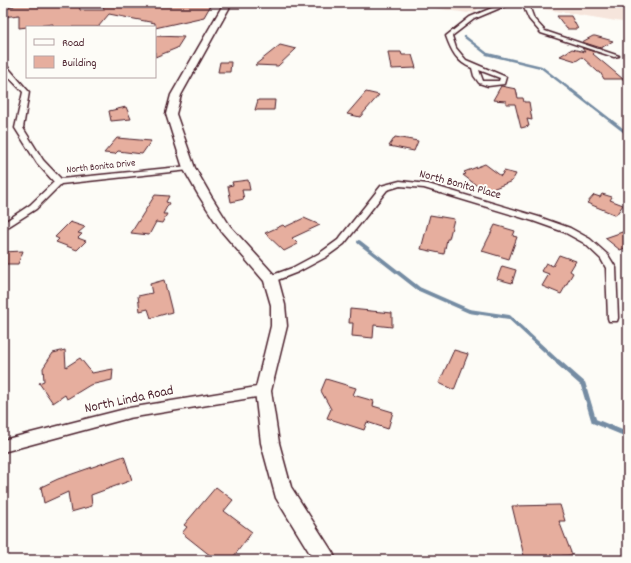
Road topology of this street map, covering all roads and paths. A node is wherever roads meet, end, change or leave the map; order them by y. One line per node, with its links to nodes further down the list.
1 (228, 3): 7 (street)
2 (509, 3): 6 (street)
3 (525, 3): 4 (street)
4 (616, 56)
5 (3, 65): 8 (street, North Bonita Drive)
6 (475, 68)
7 (189, 168): 8 (street, North Bonita Drive); 10 (street)
8 (59, 182): 9 (street)
9 (3, 227)
10 (271, 279): 11 (street, North Bonita Place); 12 (street)
11 (613, 318)
12 (264, 391): 13 (street, North Linda Road); 14 (street)
13 (3, 446)
14 (326, 560)

